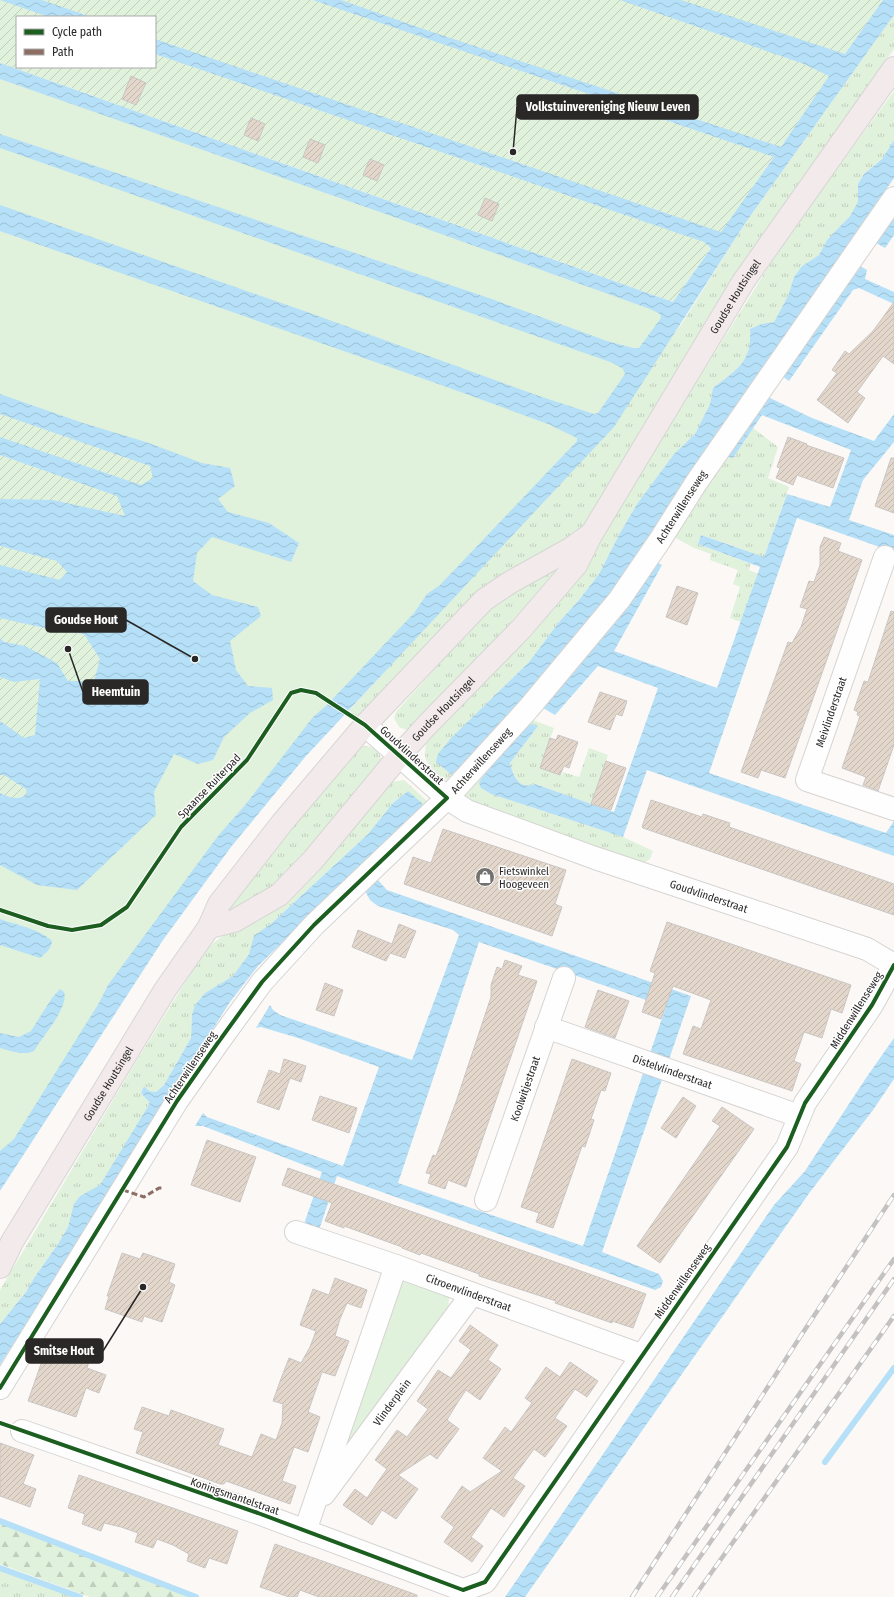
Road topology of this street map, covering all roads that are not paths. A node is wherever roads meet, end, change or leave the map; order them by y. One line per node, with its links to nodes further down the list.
1 (894, 68): 3 (main road, Goudse Houtsingel)
2 (894, 198): 7 (street, Achterwillenseweg)
3 (590, 534): 5 (main road, Goudse Houtsingel); 6 (main road, Goudse Houtsingel)
4 (885, 558): 8 (street, Meivlinderstraat)
5 (365, 726): 6 (street, Goudvlinderstraat); 9 (main road, Goudse Houtsingel)
6 (399, 756): 7 (street, Goudvlinderstraat); 9 (main road, Goudse Houtsingel)
7 (447, 798): 10 (street, Goudvlinderstraat); 21 (street, Achterwillenseweg)
8 (894, 808)
9 (209, 927): 16 (main road, Goudse Houtsingel)
10 (894, 965): 13 (street, Middenwillenseweg)
11 (564, 978): 12 (street, Koolwitjestraat)
12 (546, 1027): 13 (street, Distelvlinderstraat); 14 (street, Koolwitjestraat)
13 (799, 1116): 20 (street, Middenwillenseweg)
14 (486, 1200)
15 (296, 1232): 17 (street, Citroenvlinderstraat)
16 (6, 1248): 18 (main road, Goudse Houtsingel)
17 (396, 1266): 19 (street, Citroenvlinderstraat); 23 (street)
18 (0, 1267)
19 (472, 1294): 20 (street, Citroenvlinderstraat); 23 (street, Vlinderplein)
20 (641, 1355): 24 (street, Middenwillenseweg)
21 (0, 1388)
22 (22, 1431): 23 (street, Koningsmantelstraat)
23 (308, 1521): 24 (street, Koningsmantelstraat)
24 (463, 1590)

